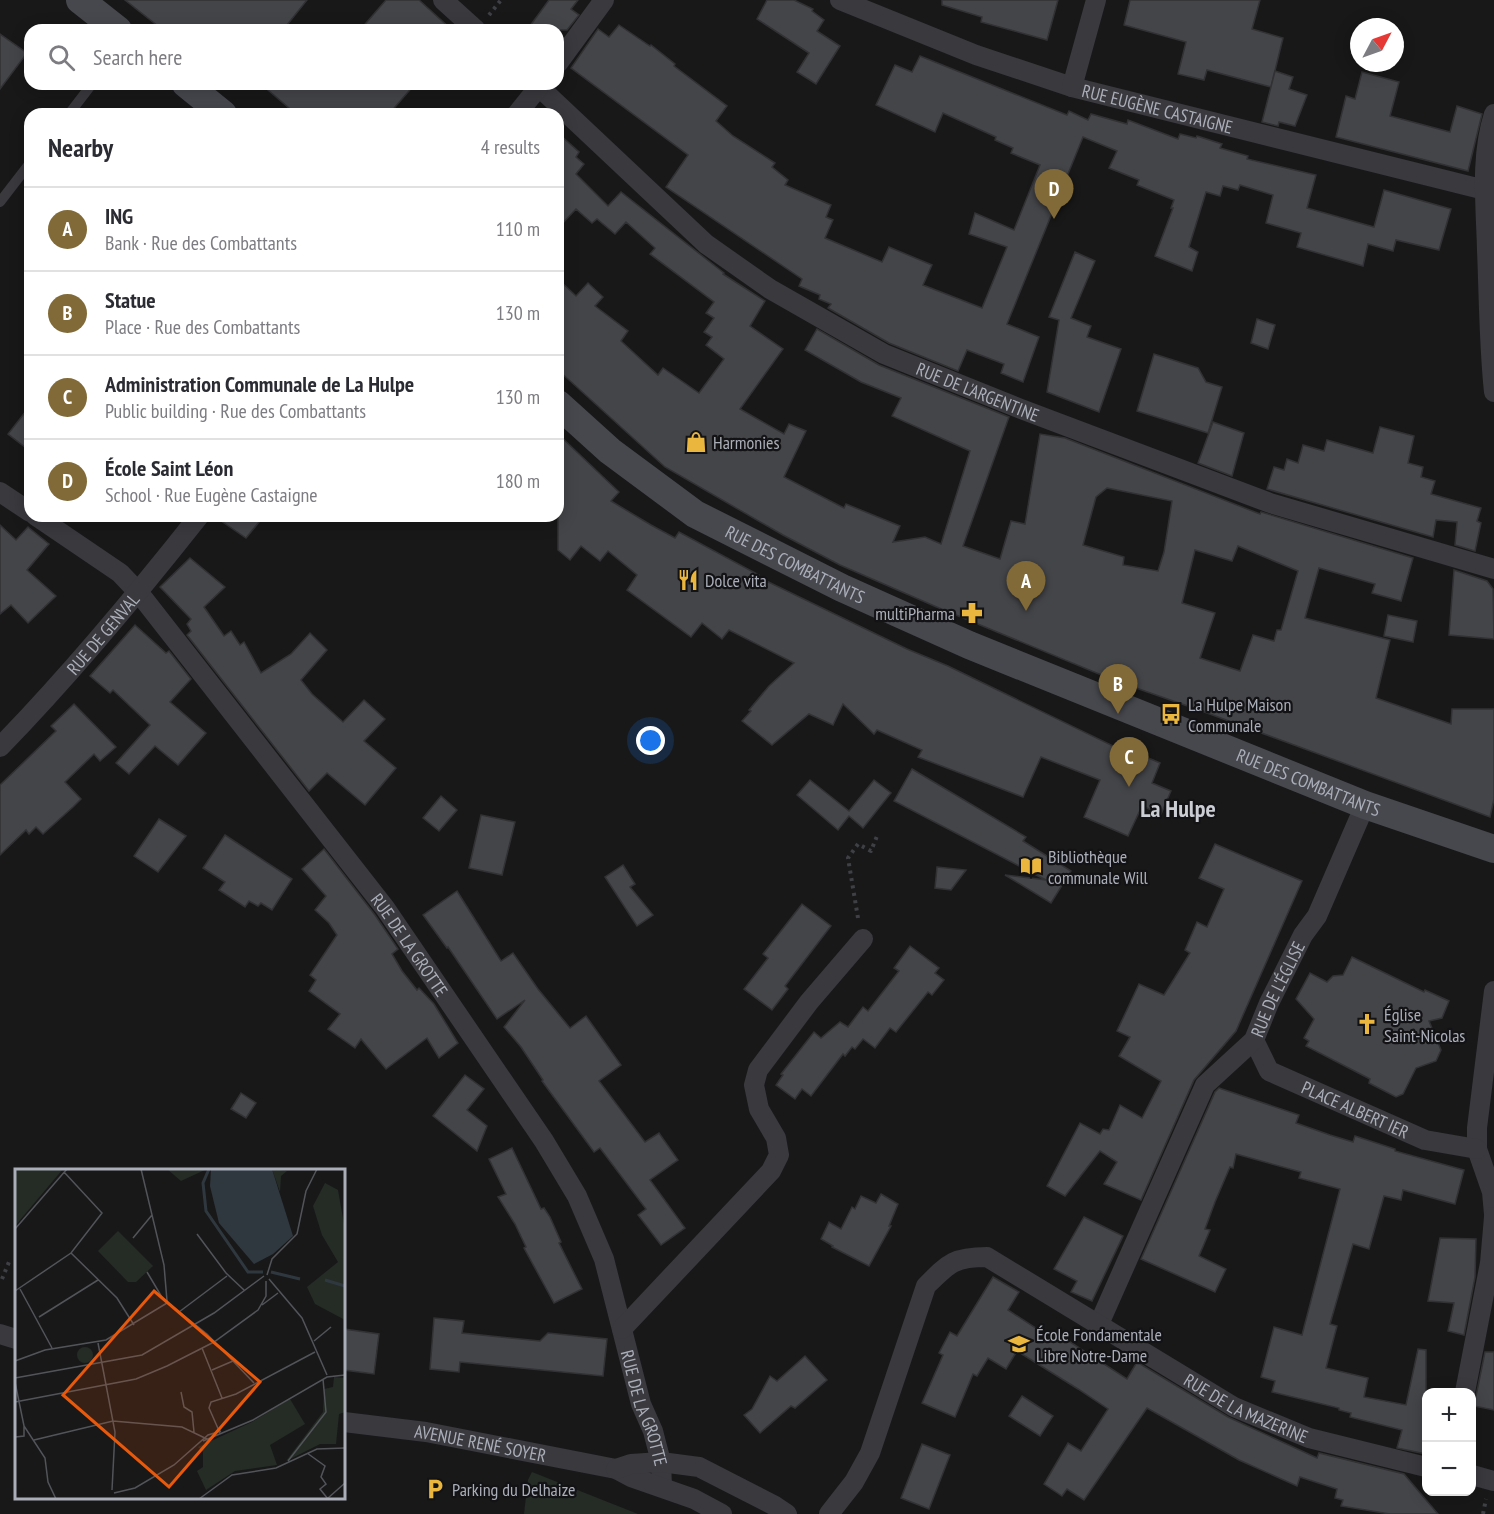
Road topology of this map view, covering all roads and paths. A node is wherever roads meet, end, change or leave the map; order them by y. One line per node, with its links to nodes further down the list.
1 (80, 0): 6 (main road)
2 (443, 0): 7 (street)
3 (604, 0): 8 (street)
4 (840, 0): 9 (street, RUE EUGÈNE CASTAIGNE)
5 (1096, 0): 9 (street)
6 (110, 24)
7 (469, 24)
8 (564, 55)
9 (1072, 87): 21 (street, RUE EUGÈNE CASTAIGNE)
10 (87, 90): 14 (lane)
11 (193, 90): 15 (main road)
12 (535, 90): 16 (street)
13 (544, 90): 17 (street, RUE DE L'ARGENTINE)
14 (74, 108)
15 (216, 108)
16 (522, 108)
17 (563, 108)
18 (564, 109): 30 (street, RUE DE L'ARGENTINE)
19 (1494, 114): 21 (street)
20 (24, 171): 22 (lane)
21 (1489, 185): 23 (street)
22 (0, 202)
23 (1492, 356): 24 (street)
24 (1494, 392)
25 (564, 409): 33 (main road, RUE DES COMBATTANTS)
26 (0, 492): 27 (street)
27 (24, 508)
28 (45, 522): 31 (street, RUE DE LA GROTTE)
29 (194, 522): 31 (street, RUE DE GENVAL)
30 (1494, 569)
31 (139, 593): 32 (street, RUE DE GENVAL); 44 (street, RUE DE LA GROTTE)
32 (0, 747)
33 (1365, 805): 35 (main road, RUE DES COMBATTANTS); 38 (street, RUE DE L'ÉGLISE)
34 (877, 836): 36 (path)
35 (1494, 849)
36 (863, 939): 44 (street, RUE DE LA GROTTE)
37 (1494, 991): 39 (street)
38 (1254, 1040): 39 (street, PLACE ALBERT IER); 43 (street, RUE DE L'ÉGLISE)
39 (1477, 1149): 40 (street)
40 (1494, 1216): 45 (street)
41 (9, 1262): 42 (path)
42 (2, 1280)
43 (1099, 1324): 48 (street, RUE DE LA MAZERINE); 55 (street, RUE DE LA MAZERINE)
44 (622, 1329): 47 (street, RUE DE LA GROTTE)
45 (1466, 1388)
46 (345, 1422): 49 (street, AVENUE RENÉ SOYER)
47 (661, 1462): 49 (street, AVENUE RENÉ SOYER); 52 (street, RUE DE LA GROTTE); 54 (street, AVENUE RENÉ SOYER)
48 (1422, 1466)
49 (616, 1469): 52 (street, AVENUE RENÉ SOYER)
50 (1476, 1476): 51 (street)
51 (1494, 1481)
52 (662, 1486): 53 (street, AVENUE RENÉ SOYER)
53 (722, 1514)
54 (787, 1514)
55 (829, 1514)

